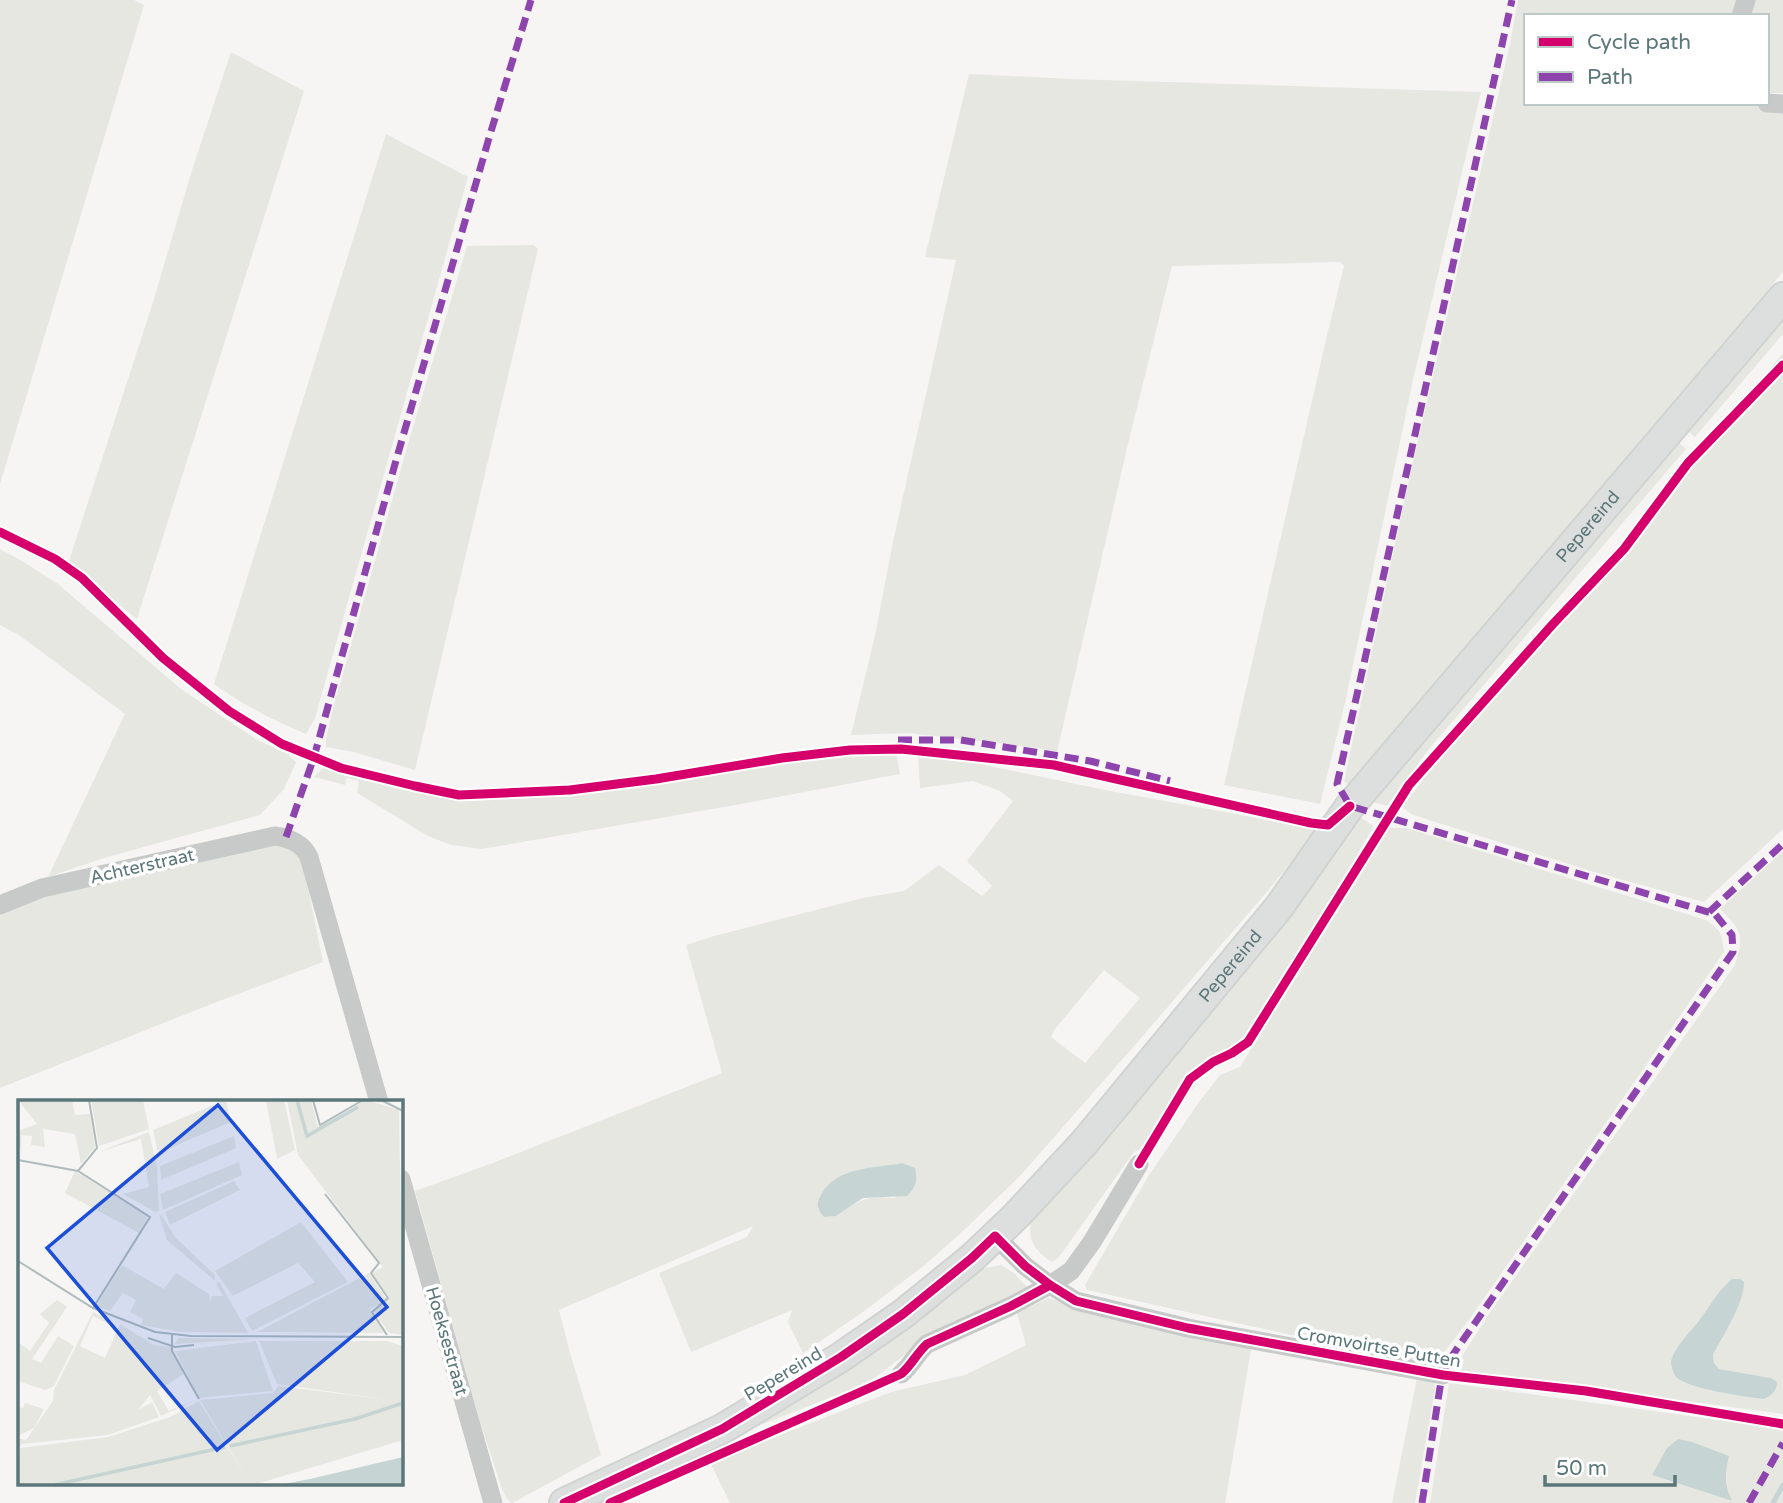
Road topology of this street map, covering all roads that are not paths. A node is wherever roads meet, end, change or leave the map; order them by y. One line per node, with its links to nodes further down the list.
1 (1783, 297): 6 (main road, Pepereind)
2 (0, 905): 3 (street, Achterstraat)
3 (378, 1100)
4 (1139, 1164): 7 (street)
5 (402, 1183): 10 (street, Hoeksestraat)
6 (995, 1236): 7 (street, Cromvoirtse Putten); 11 (main road, Pepereind)
7 (1050, 1285): 8 (street); 9 (street, Cromvoirtse Putten)
8 (901, 1374)
9 (1443, 1375)
10 (493, 1503)
11 (564, 1503)

